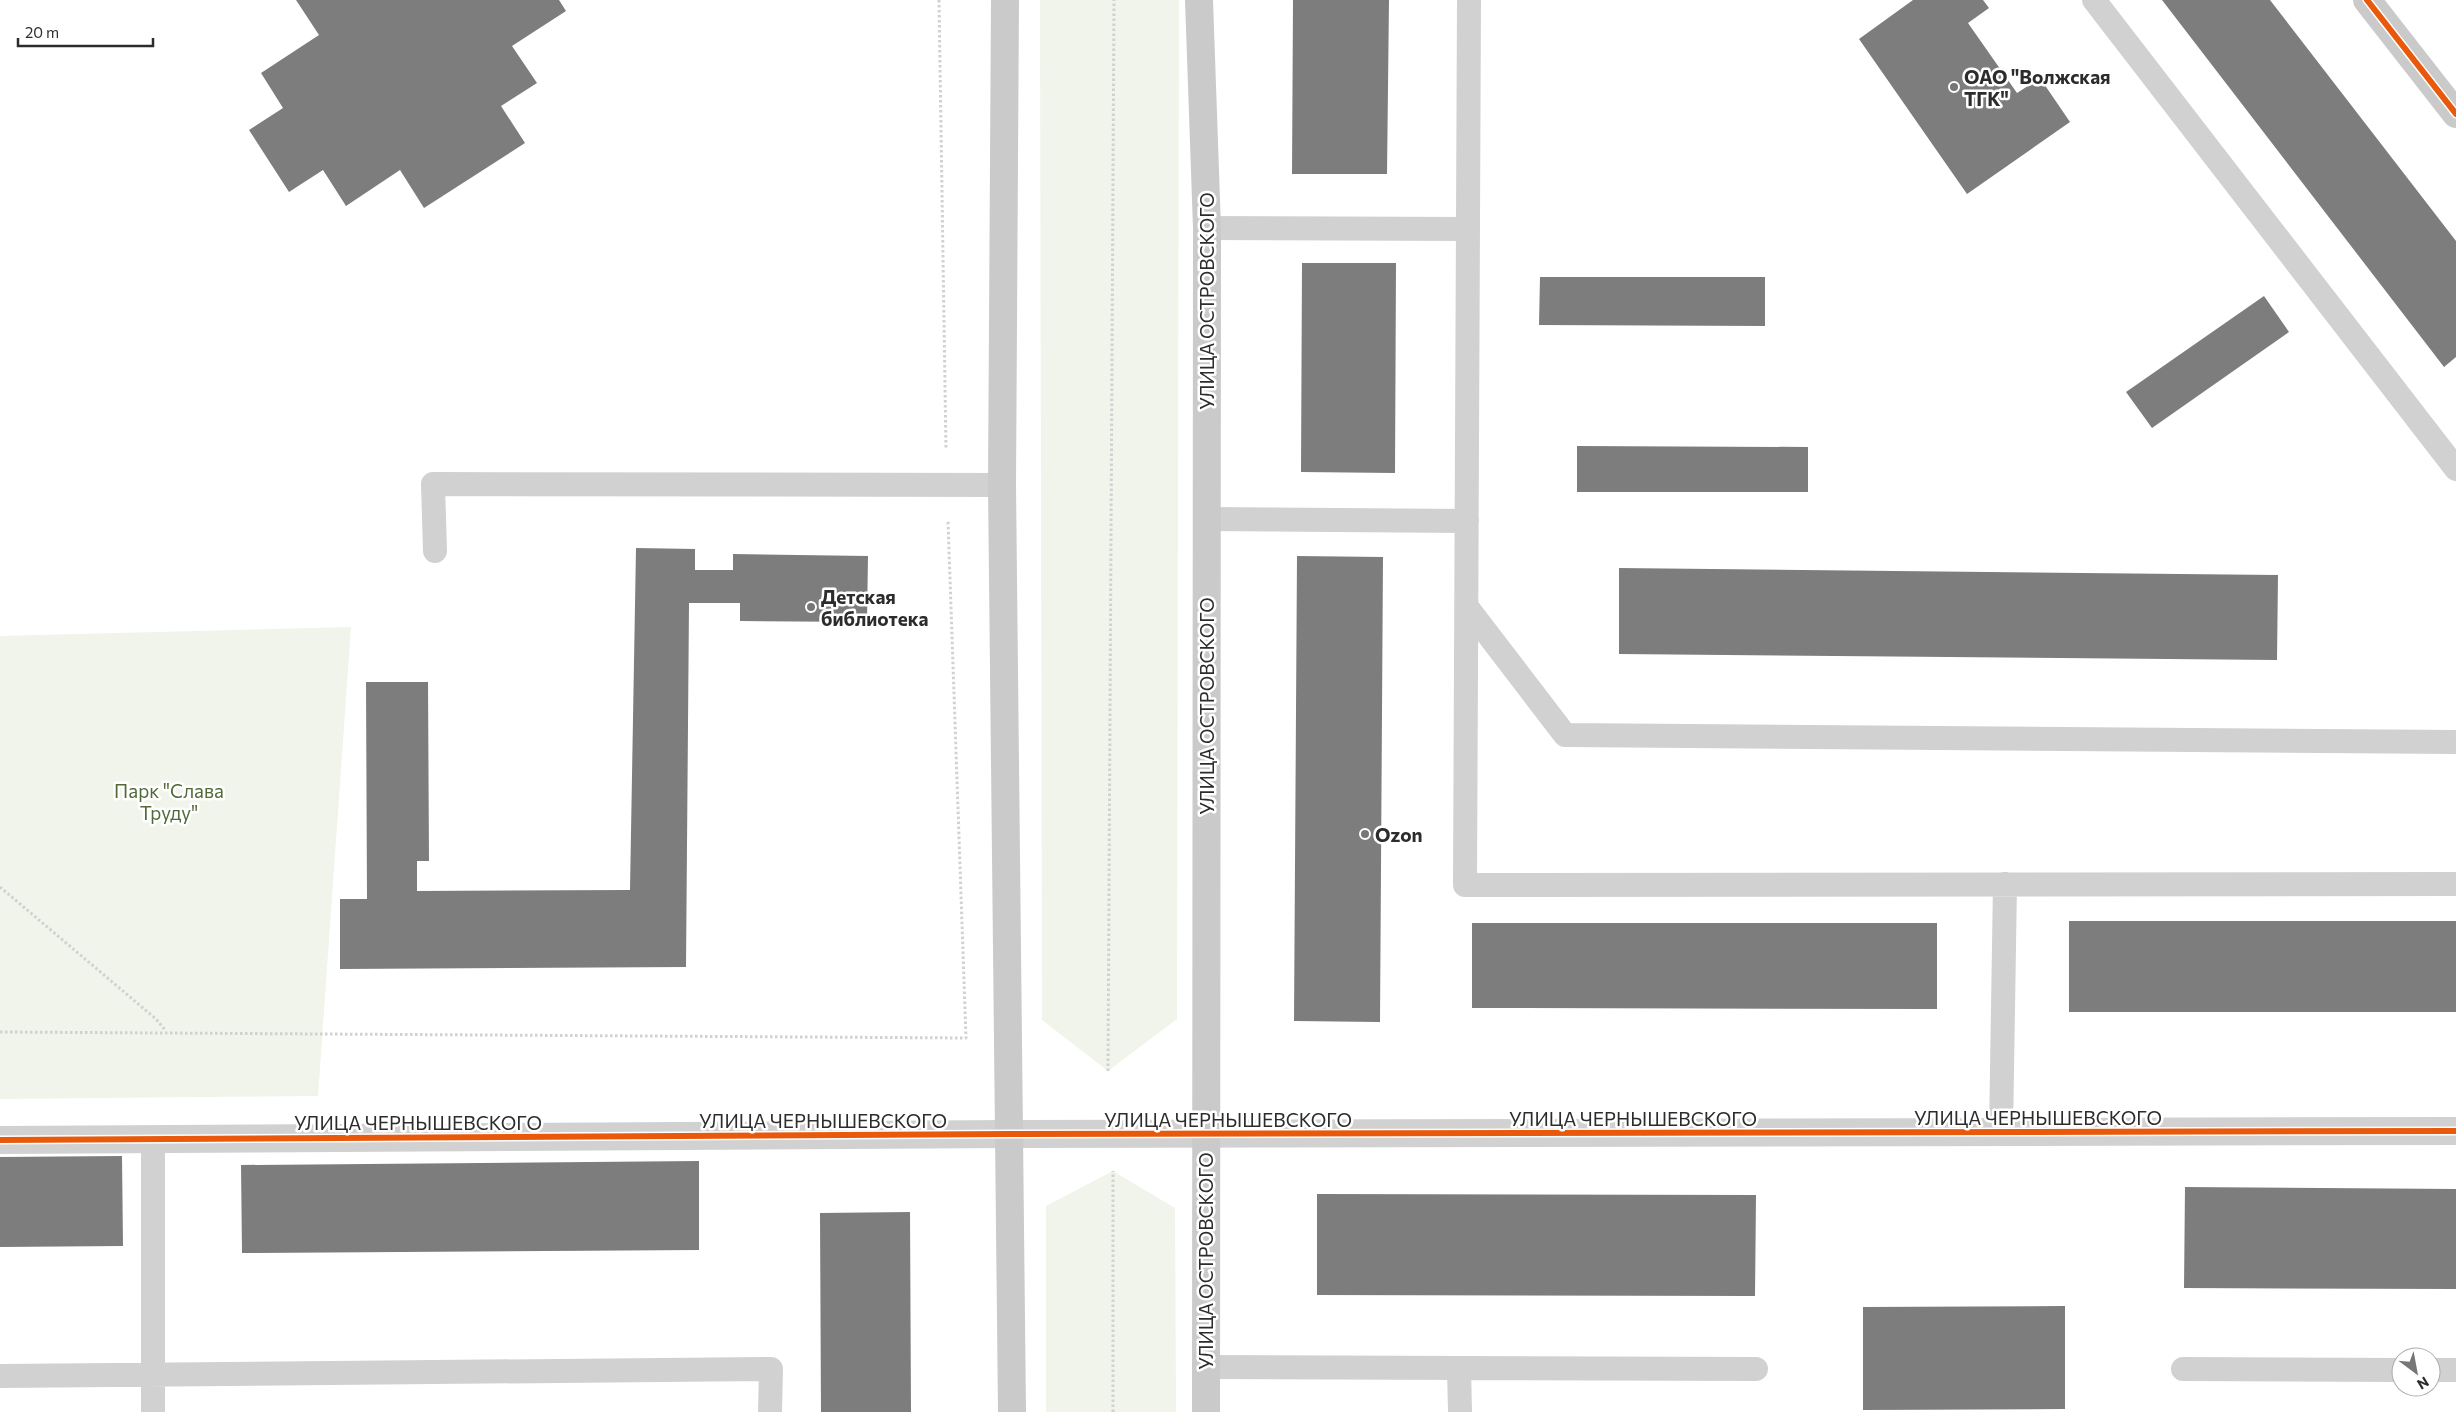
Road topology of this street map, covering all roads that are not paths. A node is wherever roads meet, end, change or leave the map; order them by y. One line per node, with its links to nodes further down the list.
1 (1005, 0): 10 (main road)
2 (1199, 0): 7 (main road, УЛИЦА ОСТРОВСКОГО)
3 (1470, 0): 8 (lane)
4 (2094, 0): 9 (lane)
5 (2367, 0): 6 (main road)
6 (2456, 114)
7 (1207, 228): 8 (lane); 11 (main road, УЛИЦА ОСТРОВСКОГО)
8 (1468, 229): 12 (lane)
9 (2456, 469)
10 (1002, 485): 13 (lane); 20 (main road)
11 (1206, 519): 12 (lane); 21 (main road, УЛИЦА ОСТРОВСКОГО)
12 (1467, 521): 14 (lane)
13 (435, 551)
14 (1467, 607): 15 (lane); 16 (lane)
15 (2456, 742)
16 (2005, 884): 17 (lane); 19 (lane)
17 (2456, 884)
18 (2456, 1131): 19 (street, УЛИЦА ЧЕРНЫШЕВСКОГО)
19 (2002, 1132): 21 (street, УЛИЦА ЧЕРНЫШЕВСКОГО)
20 (1011, 1134): 21 (street, УЛИЦА ЧЕРНЫШЕВСКОГО); 22 (street, УЛИЦА ЧЕРНЫШЕВСКОГО); 35 (main road)
21 (1204, 1134): 24 (main road, УЛИЦА ОСТРОВСКОГО)
22 (153, 1139): 23 (street, УЛИЦА ЧЕРНЫШЕВСКОГО); 31 (lane)
23 (0, 1140)
24 (1205, 1367): 25 (lane); 36 (main road, УЛИЦА ОСТРОВСКОГО)
25 (1460, 1368): 26 (lane); 37 (lane)
26 (1756, 1369)
27 (2183, 1369): 28 (lane)
28 (2391, 1370)
29 (2441, 1370): 30 (lane)
30 (2456, 1370)
31 (153, 1374): 32 (lane); 33 (lane); 34 (lane)
32 (0, 1376)
33 (153, 1412)
34 (770, 1412)
35 (1012, 1412)
36 (1206, 1412)
37 (1460, 1412)

